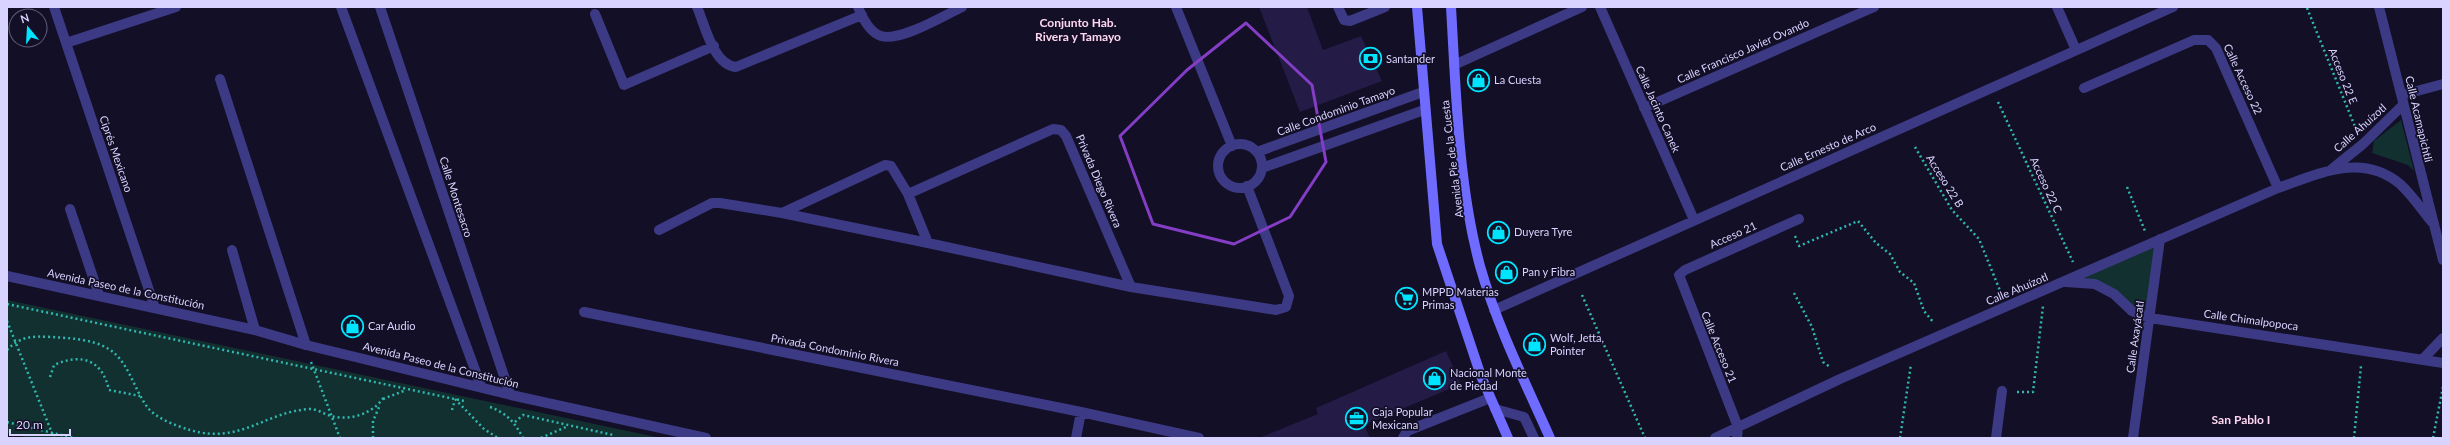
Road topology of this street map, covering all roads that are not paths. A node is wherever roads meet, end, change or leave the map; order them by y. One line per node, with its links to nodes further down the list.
1 (54, 7): 20 (street, Ciprés Mexicano)
2 (176, 7): 20 (street)
3 (341, 7): 64 (street)
4 (380, 7): 66 (street, Calle Montesacro)
5 (697, 7): 21 (street)
6 (962, 7): 18 (street)
7 (1176, 7): 32 (street)
8 (1338, 7): 9 (street)
9 (1385, 7)
10 (1417, 7): 27 (main road, Avenida Pie de la Cuesta)
11 (1451, 7): 23 (main road, Avenida Pie de la Cuesta)
12 (1582, 7): 23 (street)
13 (1600, 7): 29 (street, Calle Jacinto Canek)
14 (1874, 7): 29 (street, Calle Francisco Javier Ovando)
15 (2057, 7): 22 (street)
16 (2173, 7): 22 (street, Calle Ernesto de Arco)
17 (2379, 7): 28 (street, Calle Acamapichtli)
18 (860, 11): 21 (street)
19 (595, 14): 21 (street)
20 (66, 43): 55 (street, Ciprés Mexicano)
21 (714, 46)
22 (2076, 50): 42 (street, Calle Ernesto de Arco)
23 (1454, 65): 56 (main road, Avenida Pie de la Cuesta)
24 (220, 79): 61 (street)
25 (2443, 84): 28 (street)
26 (2084, 88): 38 (street, Calle Acceso 22)
27 (1423, 92): 30 (main road, Avenida Pie de la Cuesta); 31 (street, Calle Condominio Tamayo)
28 (2402, 100): 36 (street, Calle Ahuízotl); 44 (street, Calle Acamapichtli)
29 (1644, 108): 42 (street, Calle Jacinto Canek)
30 (1424, 110): 34 (street); 67 (main road, Avenida Pie de la Cuesta)
31 (1285, 141): 33 (street, Calle Condominio Tamayo); 34 (street)
32 (1232, 146): 33 (street); 37 (street)
33 (1257, 152): 35 (street)
34 (1291, 157): 35 (street)
35 (1262, 168): 37 (street)
36 (2332, 169): 38 (street, Calle Ahuízotl); 44 (street, Calle Ahuízotl)
37 (1247, 186): 53 (street)
38 (2278, 188): 46 (street, Calle Ahuízotl)
39 (908, 194): 41 (street); 47 (street); 53 (street, Privada Diego Rivera)
40 (70, 209): 54 (street)
41 (782, 213): 45 (street); 47 (street)
42 (1694, 220): 56 (street, Calle Ernesto de Arco)
43 (1794, 221): 50 (street, Acceso 21)
44 (2432, 222): 49 (street, Calle Acamapichtli)
45 (659, 230)
46 (2160, 239): 52 (street, Calle Ahuízotl); 58 (street, Calle Axayácatl)
47 (928, 243): 53 (street)
48 (232, 250): 59 (street)
49 (2443, 260)
50 (1679, 275): 70 (street, Calle Acceso 21)
51 (7, 276): 54 (street, Avenida Paseo de la Constitución)
52 (2064, 282): 58 (street, Calle Chimalpopoca); 70 (street, Calle Ahuízotl)
53 (1131, 287)
54 (99, 295): 55 (street, Avenida Paseo de la Constitución)
55 (155, 308): 59 (street, Avenida Paseo de la Constitución)
56 (1494, 310): 77 (main road, Avenida Pie de la Cuesta)
57 (584, 312): 69 (street, Privada Condominio Rivera)
58 (2150, 318): 62 (street, Calle Chimalpopoca); 81 (street, Calle Axayácatl)
59 (255, 330): 61 (street, Avenida Paseo de la Constitución)
60 (2443, 338): 62 (street)
61 (306, 345): 64 (street, Avenida Paseo de la Constitución)
62 (2422, 360): 63 (street, Calle Chimalpopoca)
63 (2443, 363)
64 (481, 386): 66 (street, Avenida Paseo de la Constitución)
65 (2002, 391): 80 (street)
66 (510, 394): 71 (street, Avenida Paseo de la Constitución)
67 (1490, 398): 68 (main road, Avenida Pie de la Cuesta); 74 (street)
68 (1495, 409): 75 (main road, Avenida Pie de la Cuesta); 76 (street)
69 (1081, 412): 72 (street); 73 (street, Privada Condominio Rivera)
70 (1738, 427): 78 (street, Calle Ahuízotl); 79 (street)
71 (706, 438)
72 (1076, 438)
73 (1199, 438)
74 (1403, 438)
75 (1508, 438)
76 (1534, 438)
77 (1550, 438)
78 (1715, 438)
79 (1737, 438)
80 (1996, 438)
81 (2133, 438)

